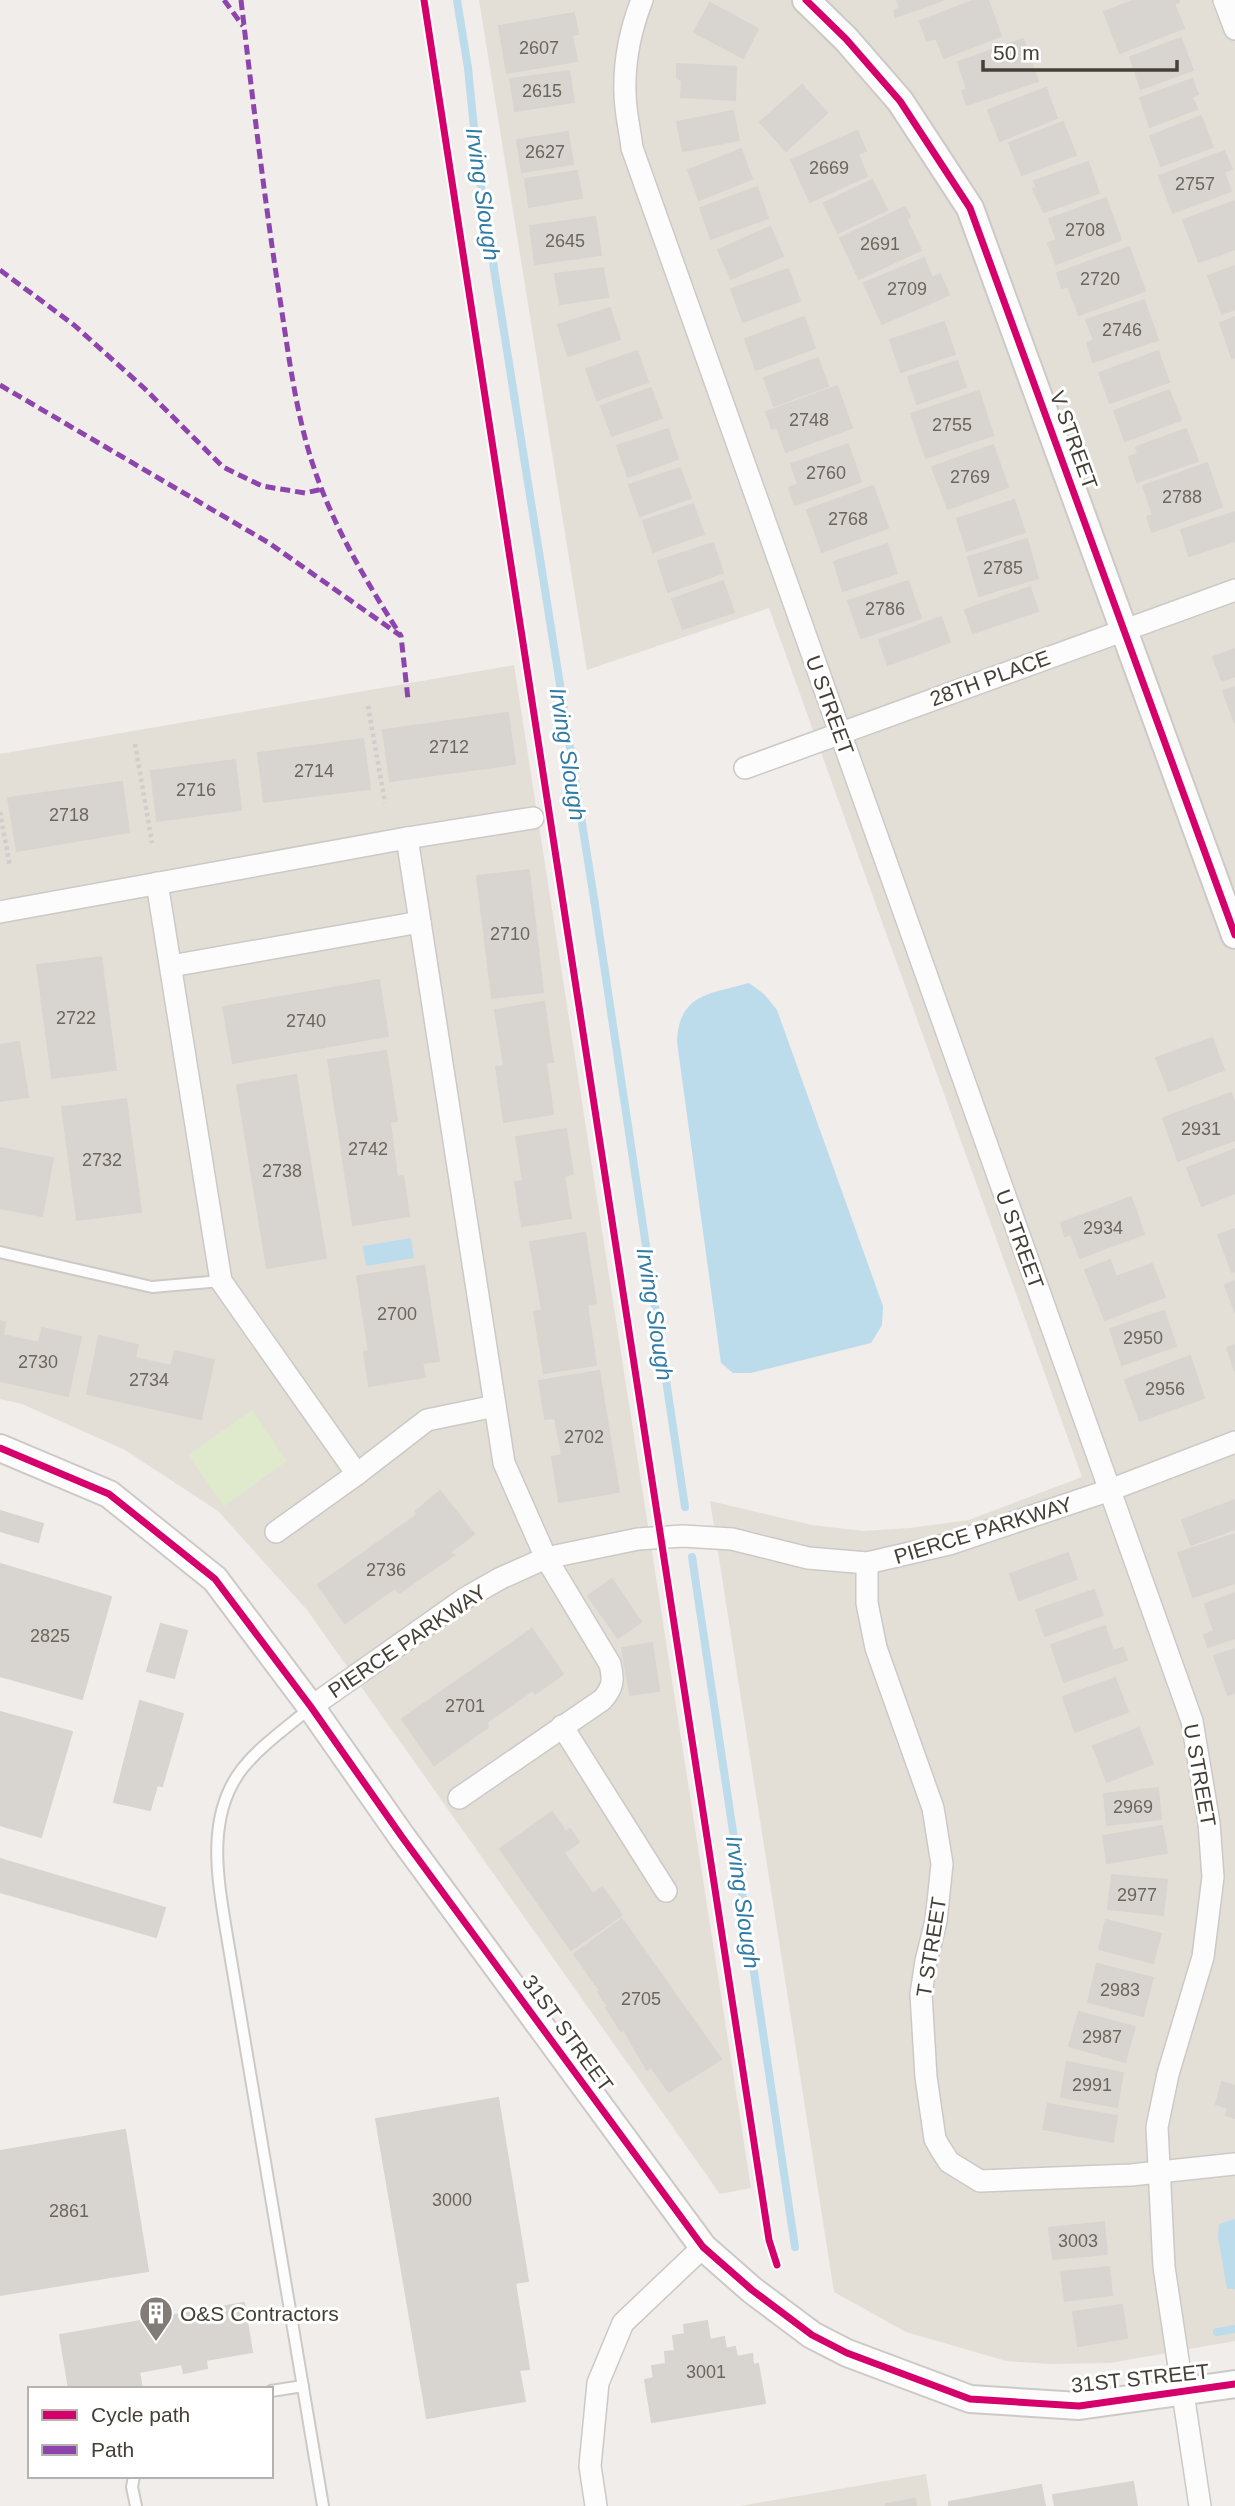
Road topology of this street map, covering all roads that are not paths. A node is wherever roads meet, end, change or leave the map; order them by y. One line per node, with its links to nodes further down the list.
1 (642, 0): 7 (street, U STREET)
2 (806, 0): 6 (street, V STREET)
3 (1224, 0): 4 (street)
4 (1235, 29)
5 (1235, 590): 6 (street, 28TH PLACE)
6 (1125, 628): 7 (street, 28TH PLACE); 14 (street, V STREET)
7 (840, 733): 8 (street, 28TH PLACE); 22 (street, U STREET)
8 (745, 768)
9 (533, 818): 10 (street)
10 (407, 838): 11 (street); 13 (street)
11 (157, 883): 12 (street); 15 (street)
12 (0, 912)
13 (420, 922): 15 (street); 18 (street)
14 (1235, 935)
15 (171, 967): 17 (street)
16 (0, 1252): 17 (lane)
17 (221, 1281): 21 (street)
18 (495, 1406): 21 (street); 24 (street)
19 (1235, 1442): 22 (street, PIERCE PARKWAY)
20 (0, 1448): 26 (street, 31ST STREET)
21 (357, 1474): 23 (street)
22 (1110, 1490): 25 (street, PIERCE PARKWAY); 31 (street, U STREET)
23 (276, 1532)
24 (546, 1558): 25 (street, PIERCE PARKWAY); 26 (street, PIERCE PARKWAY); 27 (street)
25 (867, 1563): 31 (street, T STREET)
26 (311, 1707): 32 (street, 31ST STREET); 34 (lane, PIERCE PARKWAY)
27 (562, 1726): 28 (street); 29 (street)
28 (459, 1798)
29 (666, 1891)
30 (1235, 2164): 31 (street, T STREET)
31 (1160, 2172): 36 (street, U STREET)
32 (703, 2246): 36 (street, 31ST STREET); 40 (street)
33 (1235, 2384): 36 (street, 31ST STREET)
34 (303, 2386): 35 (lane); 39 (lane, PIERCE PARKWAY)
35 (273, 2391)
36 (1183, 2393): 41 (street, U STREET)
37 (134, 2478): 38 (lane)
38 (136, 2506)
39 (323, 2506)
40 (596, 2506)
41 (1200, 2506)

